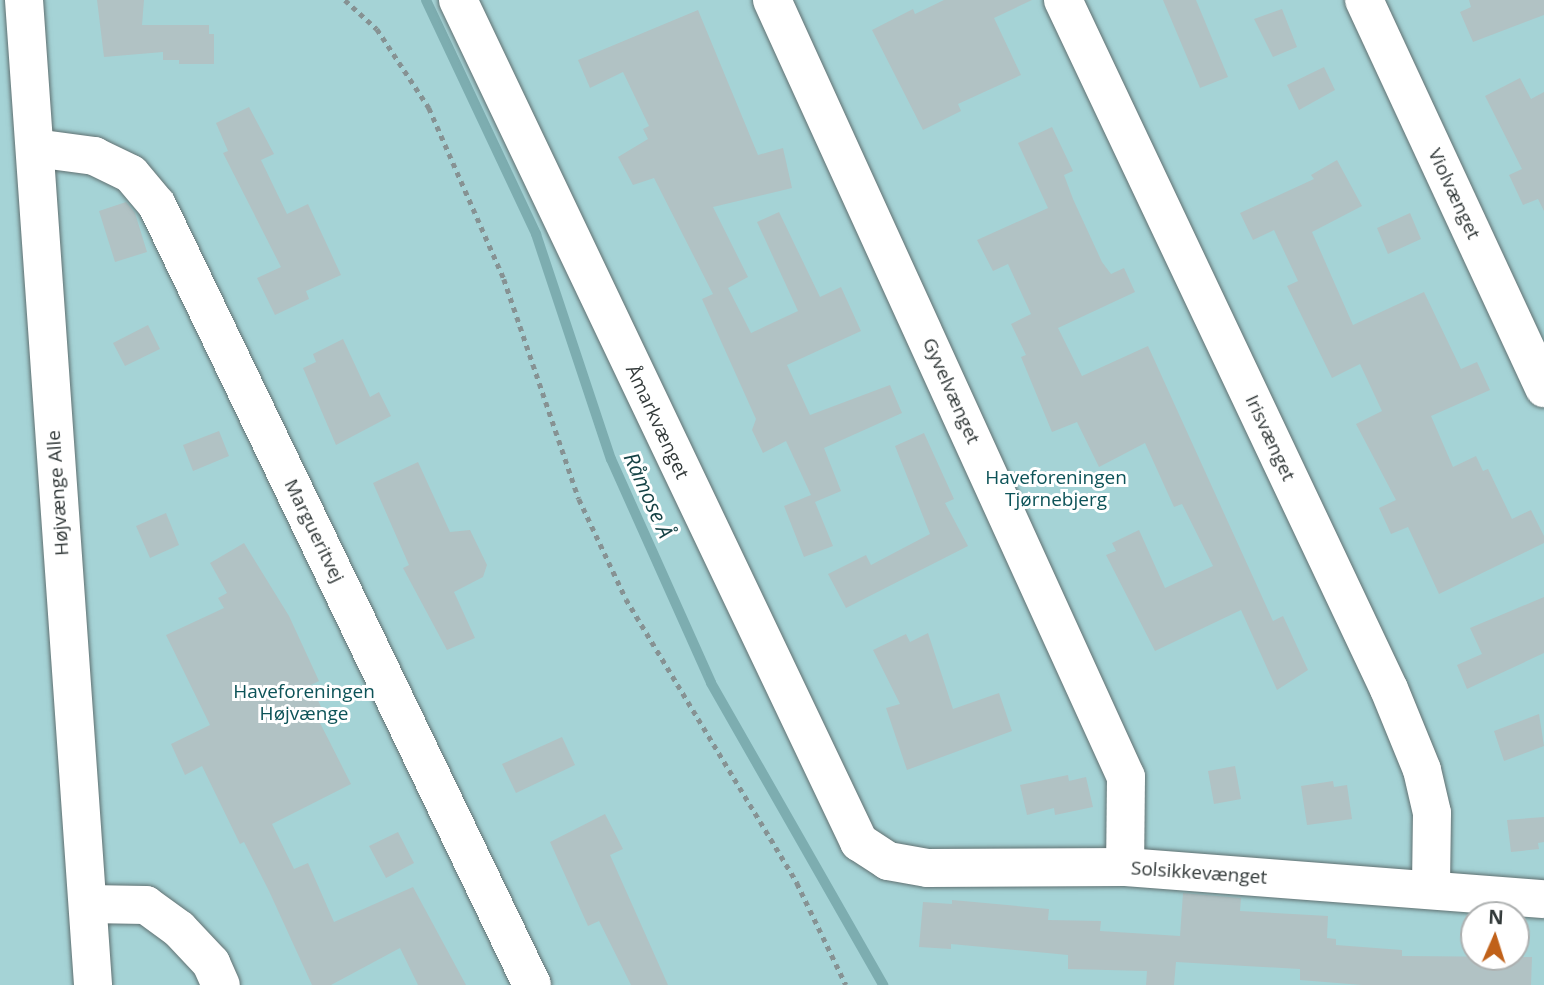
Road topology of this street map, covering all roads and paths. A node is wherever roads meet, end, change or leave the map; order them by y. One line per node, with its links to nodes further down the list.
1 (24, 0): 7 (street, Højvænge Alle)
2 (345, 0): 17 (path)
3 (458, 0): 9 (street, Åmarkvænget)
4 (772, 0): 10 (street, Gyvelvænget)
5 (1063, 0): 11 (street, Irisvænget)
6 (1364, 0): 8 (street, Violvænget)
7 (34, 148): 13 (street, Højvænge Alle); 16 (street, Margueritvej)
8 (1544, 388)
9 (859, 842): 10 (street, Solsikkevænget)
10 (1125, 867): 11 (street, Solsikkevænget)
11 (1431, 888): 12 (street, Solsikkevænget)
12 (1544, 899)
13 (88, 904): 14 (street, Højvænge Alle); 15 (street)
14 (93, 985)
15 (221, 985)
16 (532, 985)
17 (846, 985)

